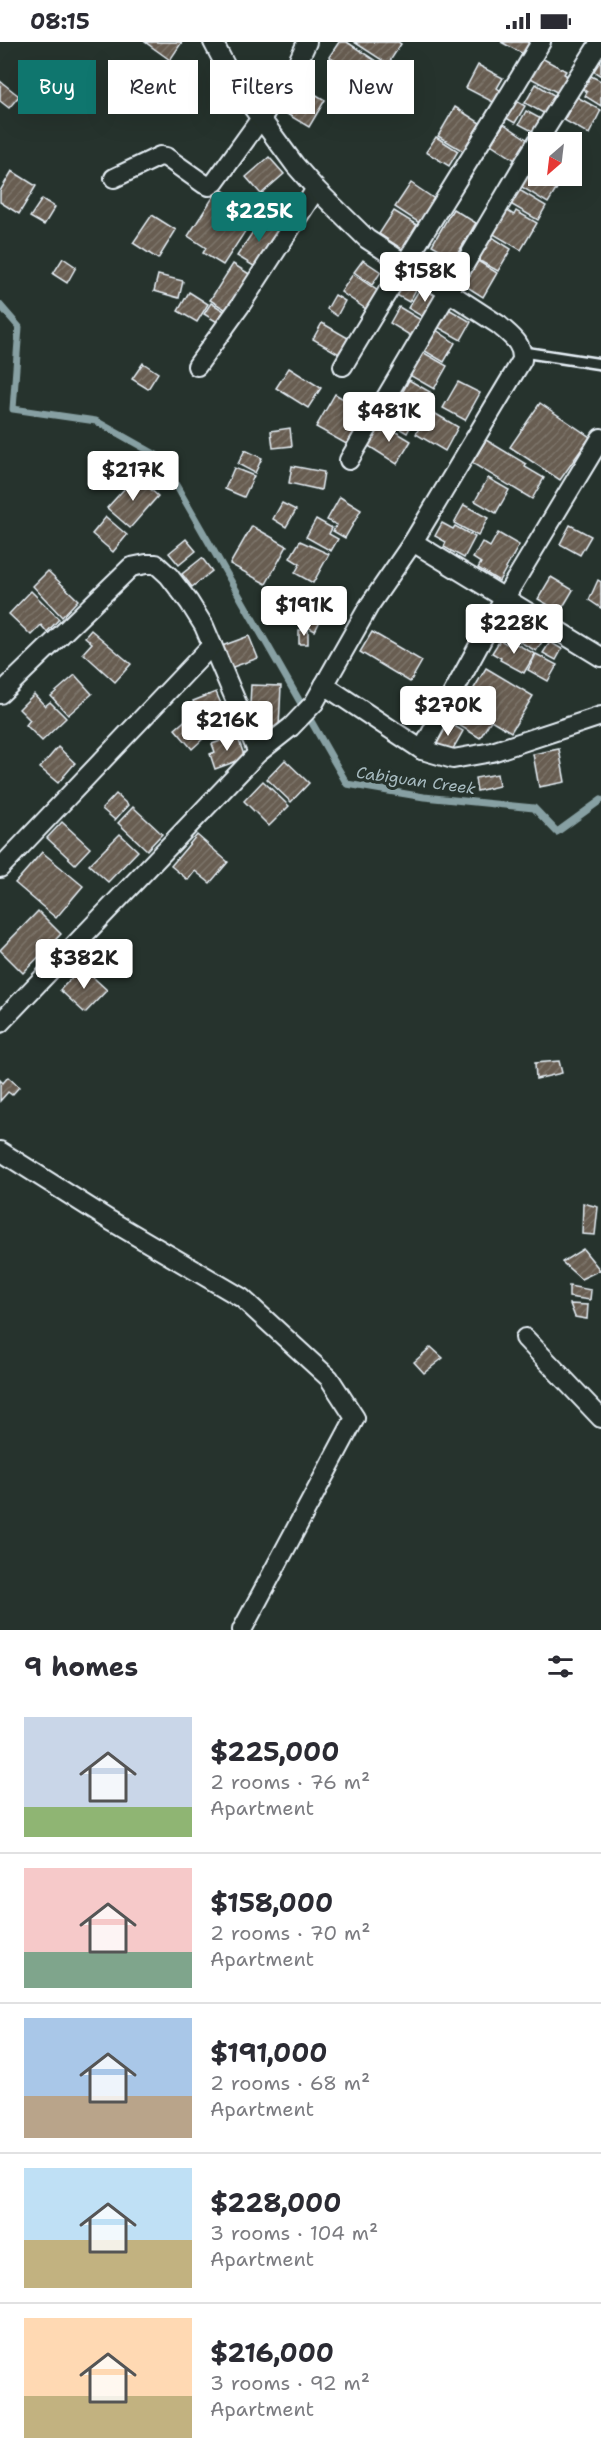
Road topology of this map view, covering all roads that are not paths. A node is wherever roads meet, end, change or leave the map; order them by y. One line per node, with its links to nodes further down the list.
1 (213, 42): 5 (street)
2 (307, 42): 5 (street)
3 (541, 42): 8 (street)
4 (600, 42): 9 (street)
5 (262, 120): 6 (street); 7 (street)
6 (114, 178)
7 (316, 189): 8 (street); 12 (street)
8 (403, 264): 9 (street); 13 (street)
9 (448, 292): 10 (street); 15 (street)
10 (523, 352): 11 (lane); 16 (street)
11 (601, 364)
12 (197, 366)
13 (343, 366)
14 (601, 438): 17 (street)
15 (349, 460)
16 (413, 542): 17 (street); 20 (street)
17 (504, 599): 19 (street); 23 (street)
18 (212, 645): 21 (street); 24 (street); 25 (street)
19 (601, 657)
20 (324, 685): 23 (street); 24 (street)
21 (0, 694)
22 (601, 716): 23 (street)
23 (422, 750)
24 (258, 753): 26 (street)
25 (0, 868)
26 (0, 1023)
27 (0, 1151): 30 (street)
28 (525, 1338): 29 (street)
29 (601, 1419)
30 (242, 1630)

